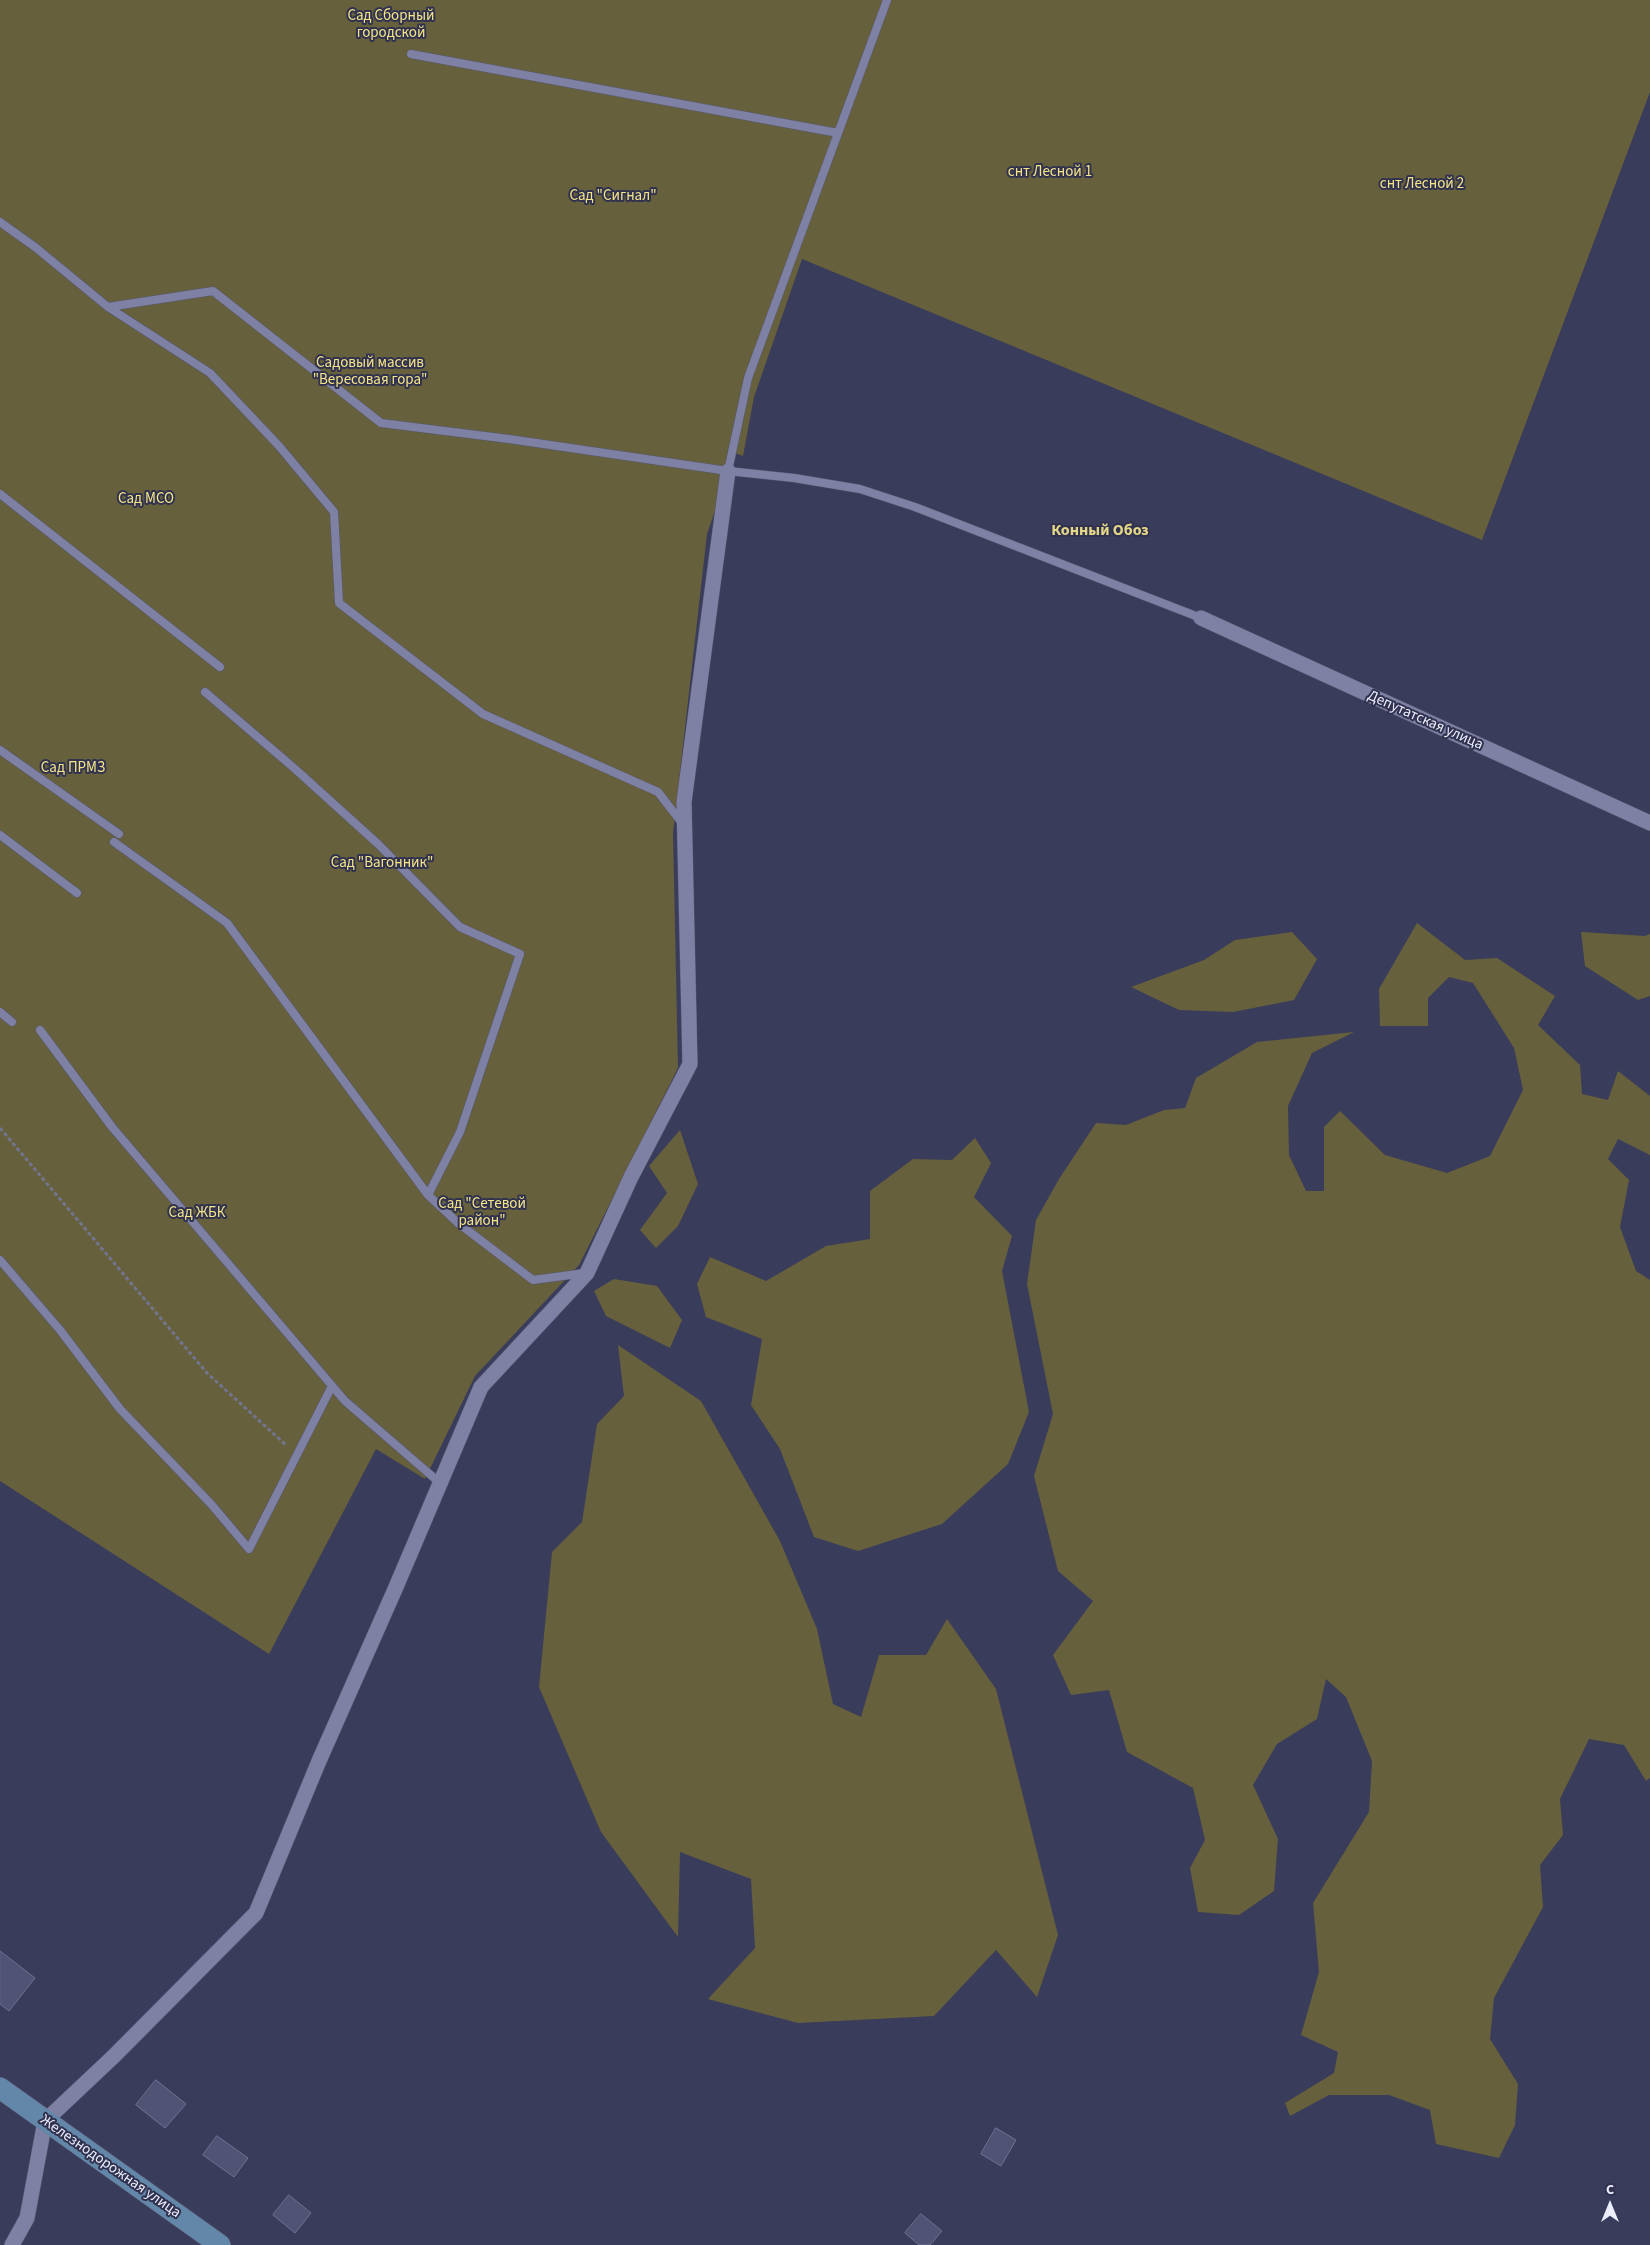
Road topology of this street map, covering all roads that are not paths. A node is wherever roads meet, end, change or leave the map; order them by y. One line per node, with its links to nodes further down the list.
1 (887, 0): 3 (lane)
2 (411, 54): 3 (lane)
3 (838, 133): 6 (lane)
4 (0, 222): 5 (lane)
5 (108, 307): 6 (lane); 13 (lane)
6 (728, 471): 8 (lane); 13 (street)
7 (0, 494): 9 (lane)
8 (1201, 618): 12 (street, Депутатская улица)
9 (220, 667)
10 (205, 692): 21 (lane)
11 (0, 750): 14 (lane)
12 (1650, 823)
13 (684, 826): 23 (street)
14 (119, 834)
15 (0, 835): 17 (lane)
16 (114, 842): 21 (lane)
17 (77, 894)
18 (0, 1012): 19 (lane)
19 (12, 1022)
20 (40, 1030): 24 (lane)
21 (428, 1195): 23 (lane)
22 (0, 1260): 24 (lane)
23 (587, 1273): 25 (street)
24 (332, 1386): 25 (lane)
25 (440, 1483): 27 (street)
26 (0, 2088): 27 (street, Железнодорожная улица)
27 (46, 2121): 28 (street); 29 (street, Железнодорожная улица)
28 (12, 2245)
29 (220, 2245)

